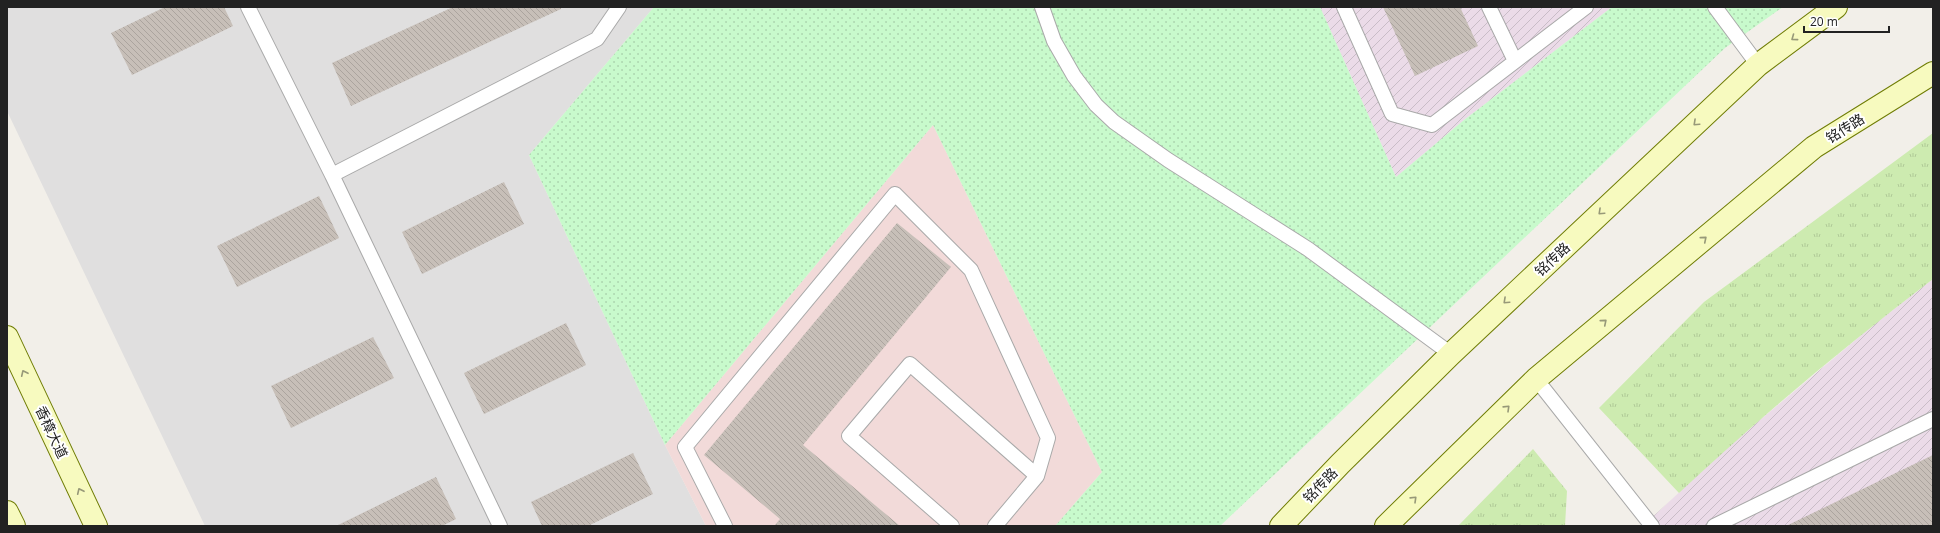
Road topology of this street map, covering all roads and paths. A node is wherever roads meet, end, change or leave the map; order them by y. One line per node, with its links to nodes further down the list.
1 (248, 7): 12 (lane)
2 (619, 7): 12 (lane)
3 (1042, 7): 14 (lane)
4 (1344, 7): 9 (lane)
5 (1489, 7): 9 (lane)
6 (1586, 7): 9 (lane)
7 (1715, 7): 10 (lane)
8 (1836, 7): 10 (main road, 铭传路, one-way to 10)
9 (1515, 61)
10 (1758, 65): 14 (main road, 铭传路, one-way to 14)
11 (1933, 73): 15 (main road, 铭传路, one-way to 11)
12 (332, 175): 21 (lane)
13 (7, 337): 20 (main road, 香樟大道, one-way to 13)
14 (1451, 354): 25 (main road, 铭传路)
15 (1536, 379): 26 (main road, 铭传路, one-way to 15); 27 (lane)
16 (1933, 419): 28 (lane)
17 (1037, 476): 22 (lane); 23 (lane); 24 (lane)
18 (7, 512): 19 (main road)
19 (14, 526)
20 (96, 526)
21 (500, 526)
22 (725, 526)
23 (952, 526)
24 (995, 526)
25 (1281, 526)
26 (1386, 526)
27 (1652, 526)
28 (1714, 526)

